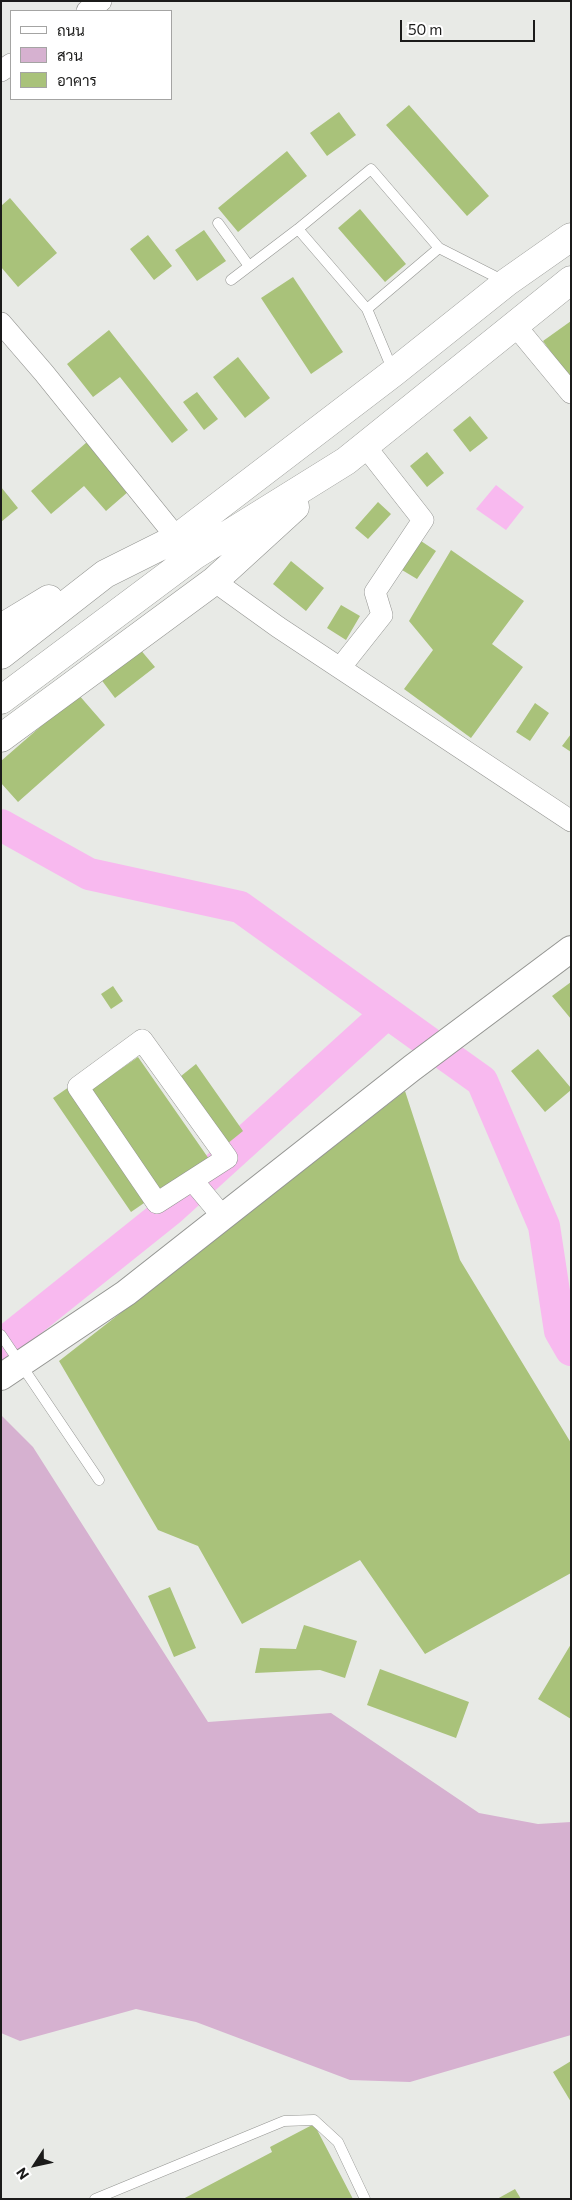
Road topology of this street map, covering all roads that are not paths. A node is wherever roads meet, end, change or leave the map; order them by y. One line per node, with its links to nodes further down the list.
1 (101, 1): 2 (street)
2 (88, 10)
3 (218, 223): 7 (lane)
4 (298, 229): 6 (lane); 7 (lane); 11 (lane)
5 (571, 236): 10 (highway)
6 (439, 248): 10 (lane); 11 (lane)
7 (249, 266): 8 (lane)
8 (231, 280)
9 (571, 280): 13 (highway)
10 (507, 282): 14 (highway)
11 (367, 309): 14 (lane)
12 (1, 323): 17 (street)
13 (514, 324): 15 (street); 16 (highway)
14 (394, 373): 17 (highway)
15 (571, 394)
16 (356, 453): 19 (highway); 23 (street); 24 (highway); 25 (highway)
17 (177, 538): 18 (highway)
18 (99, 579): 20 (highway); 21 (highway); 22 (highway)
19 (214, 581): 23 (street); 25 (highway)
20 (1, 628)
21 (1, 642)
22 (1, 655)
23 (340, 668): 26 (street)
24 (1, 700)
25 (2, 733)
26 (571, 821)
27 (571, 949): 29 (street)
28 (198, 1188): 28 (street); 29 (street)
29 (222, 1217): 31 (street)
30 (1, 1335): 31 (lane)
31 (11, 1371): 32 (lane)
32 (99, 1480)
33 (95, 2199): 34 (lane)
34 (365, 2199)

